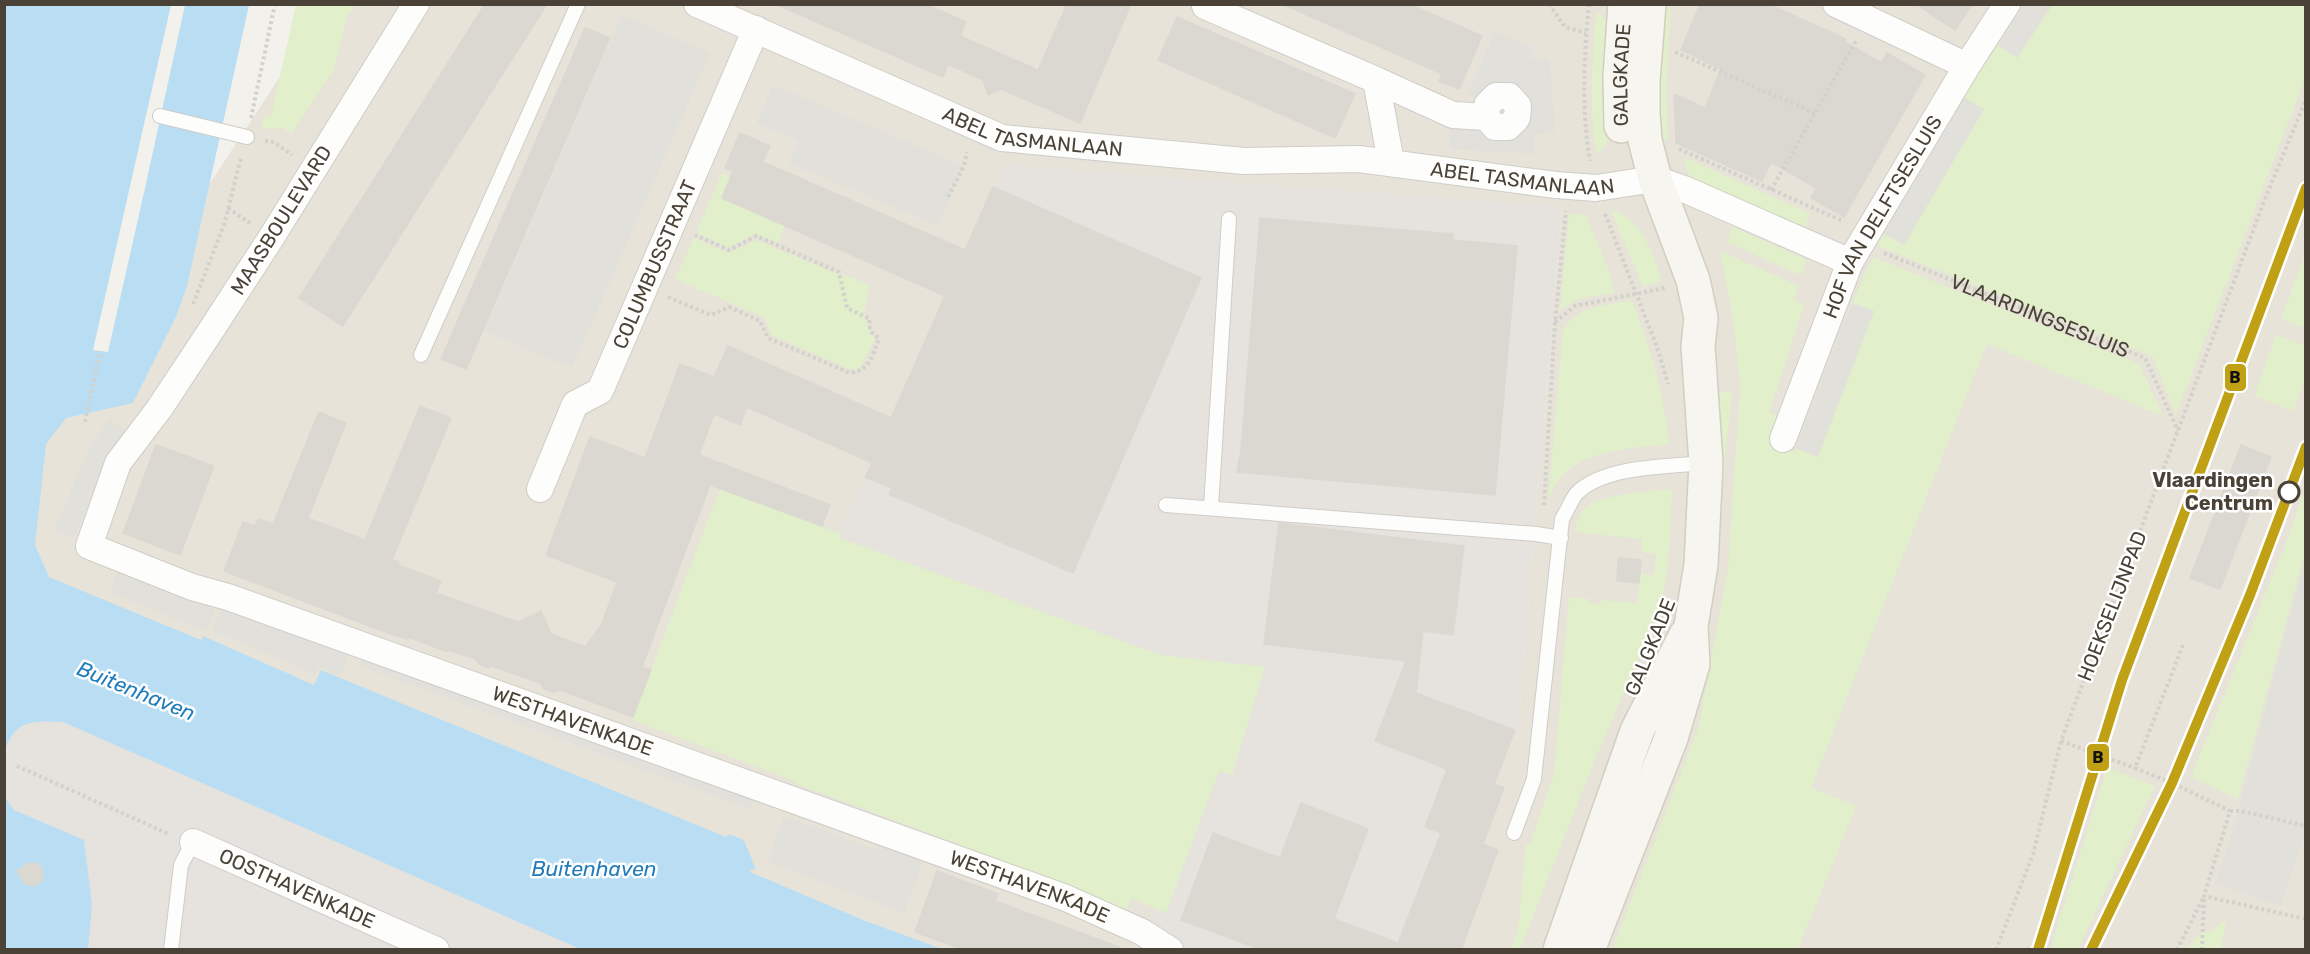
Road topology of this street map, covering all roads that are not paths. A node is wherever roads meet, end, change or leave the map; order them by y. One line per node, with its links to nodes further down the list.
1 (416, 4): 21 (street, MAASBOULEVARD)
2 (578, 4): 20 (lane)
3 (697, 4): 9 (street, ABEL TASMANLAAN)
4 (1624, 4): 16 (main road, GALGKADE)
5 (1649, 4): 16 (main road, GALGKADE)
6 (1836, 4): 10 (street)
7 (2007, 4): 10 (street, HOF VAN DELFTSESLUIS)
8 (1204, 6): 11 (street)
9 (756, 29): 15 (street, ABEL TASMANLAAN); 24 (street, COLUMBUSSTRAAT)
10 (1967, 66): 18 (street, HOF VAN DELFTSESLUIS)
11 (1376, 80): 13 (street); 15 (street)
12 (160, 116): 14 (lane)
13 (1486, 117)
14 (247, 137)
15 (1391, 162): 16 (street, ABEL TASMANLAAN)
16 (1644, 181): 18 (street); 19 (main road, GALGKADE); 19 (main road, GALGKADE)
17 (1229, 219): 26 (lane)
18 (1859, 246): 22 (street, HOF VAN DELFTSESLUIS)
19 (1698, 346): 23 (main road, GALGKADE)
20 (421, 355)
21 (140, 432): 33 (street, WESTHAVENKADE)
22 (1783, 439)
23 (1706, 463): 27 (lane); 28 (main road, GALGKADE)
24 (540, 489)
25 (1166, 505): 26 (lane)
26 (1211, 507): 27 (lane)
27 (1561, 538): 29 (lane)
28 (1691, 626): 34 (main road, GALGKADE); 35 (main road, GALGKADE)
29 (1514, 833)
30 (193, 842): 31 (lane); 32 (street, OOSTHAVENKADE)
31 (171, 950)
32 (436, 950)
33 (1170, 950)
34 (1560, 950)
35 (1588, 950)

